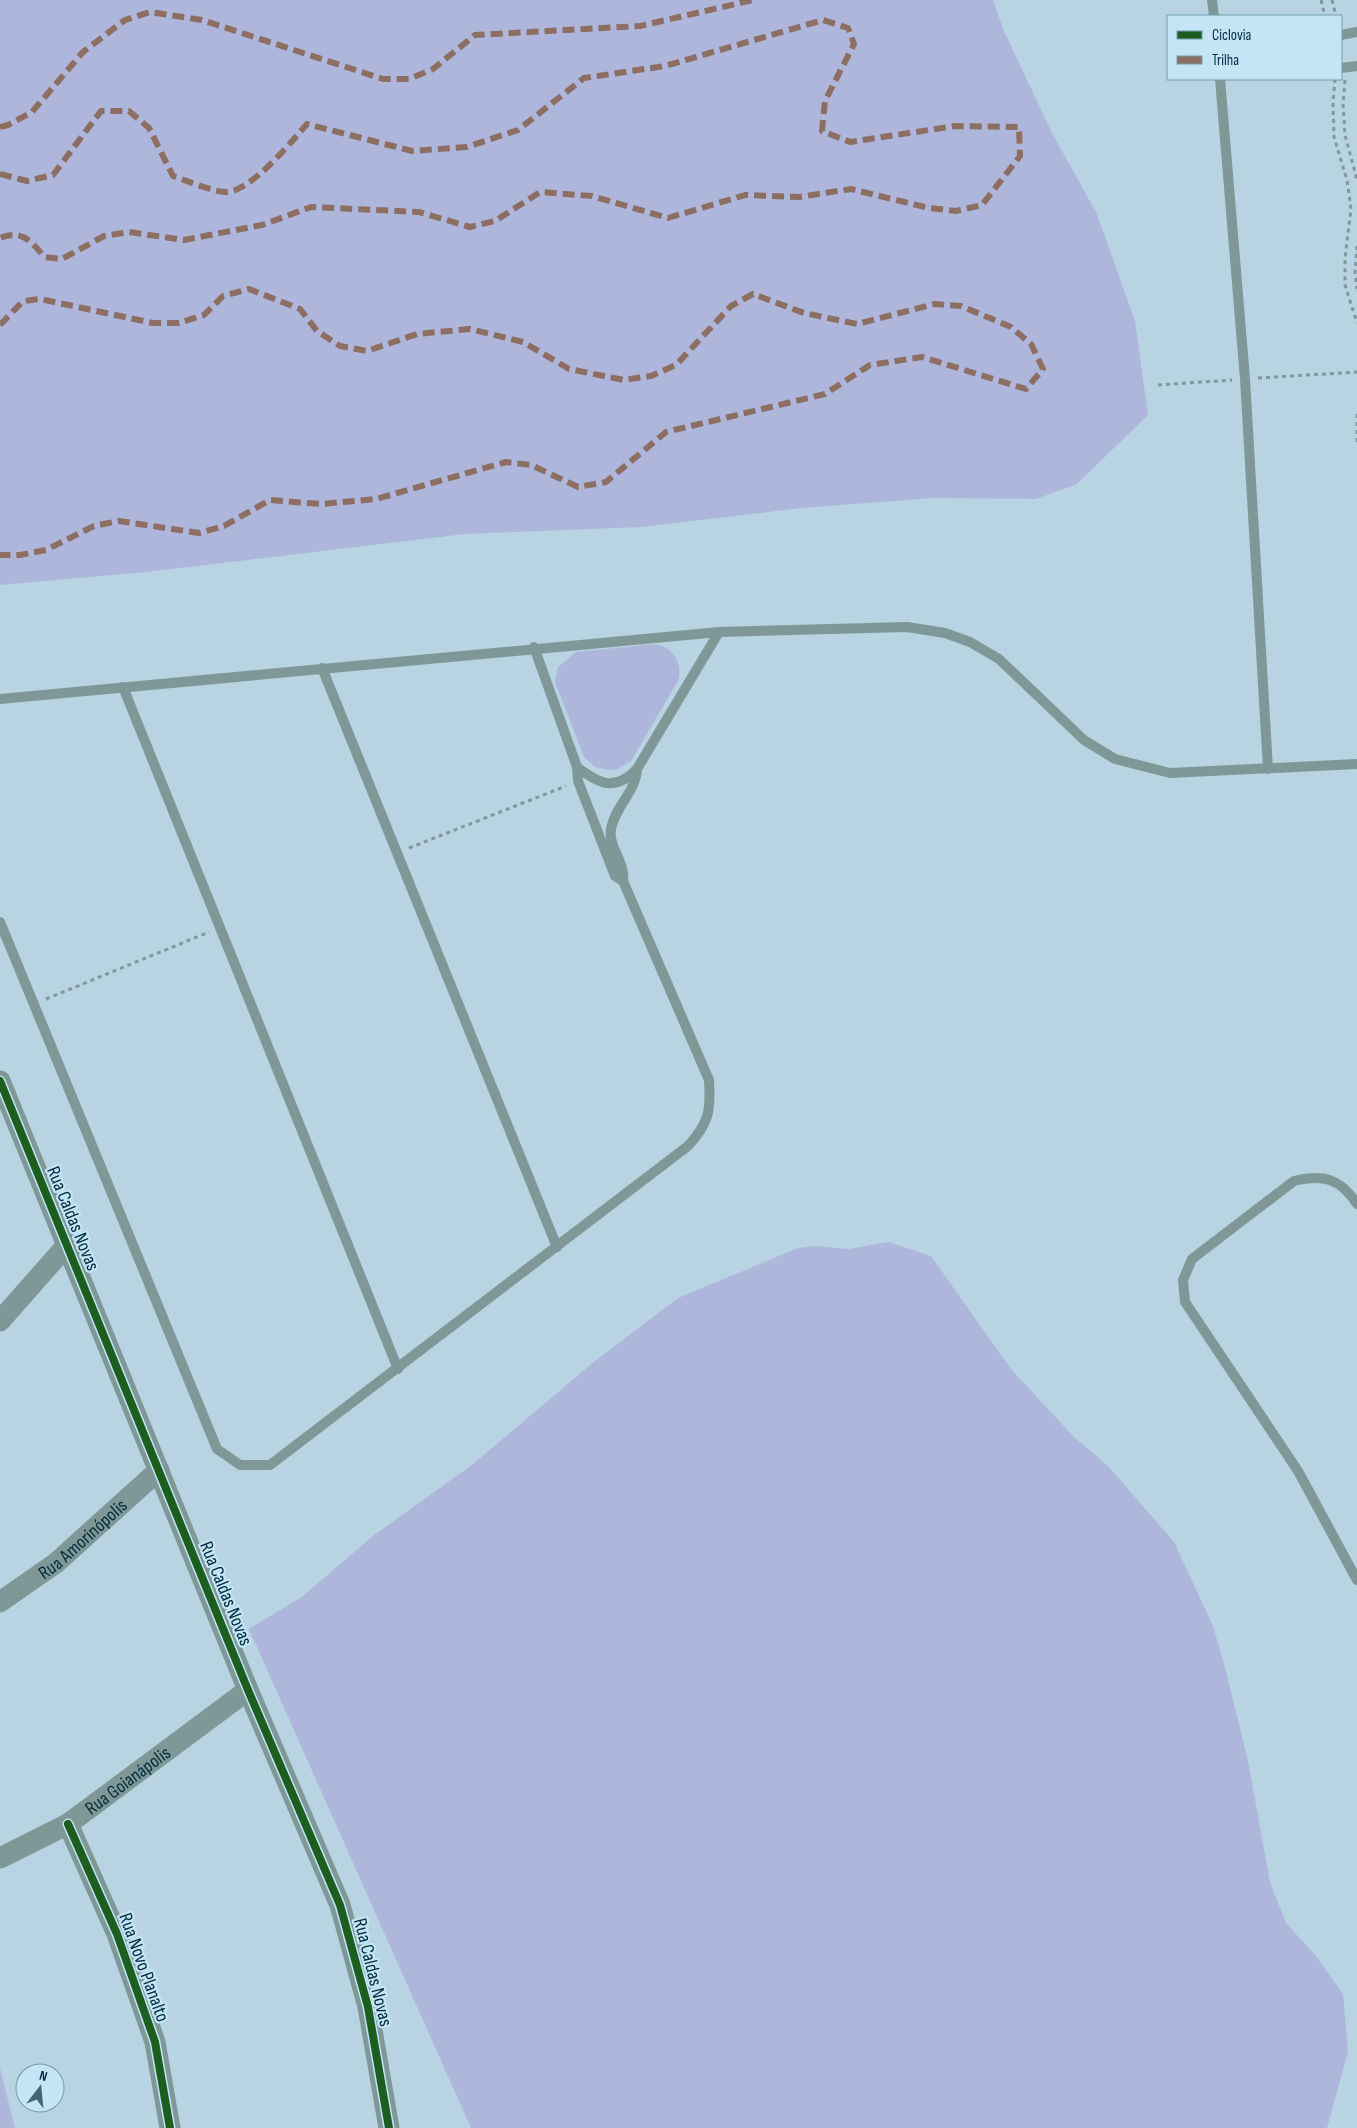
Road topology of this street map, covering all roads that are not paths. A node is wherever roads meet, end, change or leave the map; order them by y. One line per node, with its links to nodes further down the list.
1 (1212, 0): 2 (lane)
2 (1214, 15)
3 (1357, 32): 4 (lane)
4 (1342, 35)
5 (1220, 80): 14 (lane)
6 (719, 632): 7 (lane); 13 (lane); 14 (lane)
7 (534, 648): 8 (lane); 12 (lane)
8 (322, 668): 9 (lane); 20 (lane)
9 (123, 687): 10 (lane); 22 (lane)
10 (0, 699)
11 (1357, 764): 14 (lane)
12 (577, 767): 13 (lane); 15 (lane)
13 (636, 769): 15 (lane)
14 (1268, 769)
15 (623, 881): 20 (lane)
16 (0, 922): 22 (lane)
17 (0, 1081): 19 (street, Rua Caldas Novas)
18 (1357, 1204): 24 (lane)
19 (67, 1245): 21 (street); 23 (street, Rua Caldas Novas)
20 (558, 1246): 22 (lane)
21 (0, 1322)
22 (398, 1369)
23 (159, 1470): 25 (street, Rua Amorinópolis); 26 (street, Rua Caldas Novas)
24 (1357, 1580)
25 (0, 1602)
26 (248, 1690): 27 (street, Rua Goianápolis); 30 (street, Rua Caldas Novas)
27 (68, 1824): 28 (street, Rua Goianápolis); 29 (street, Rua Novo Planalto)
28 (0, 1858)
29 (170, 2128)
30 (389, 2128)

